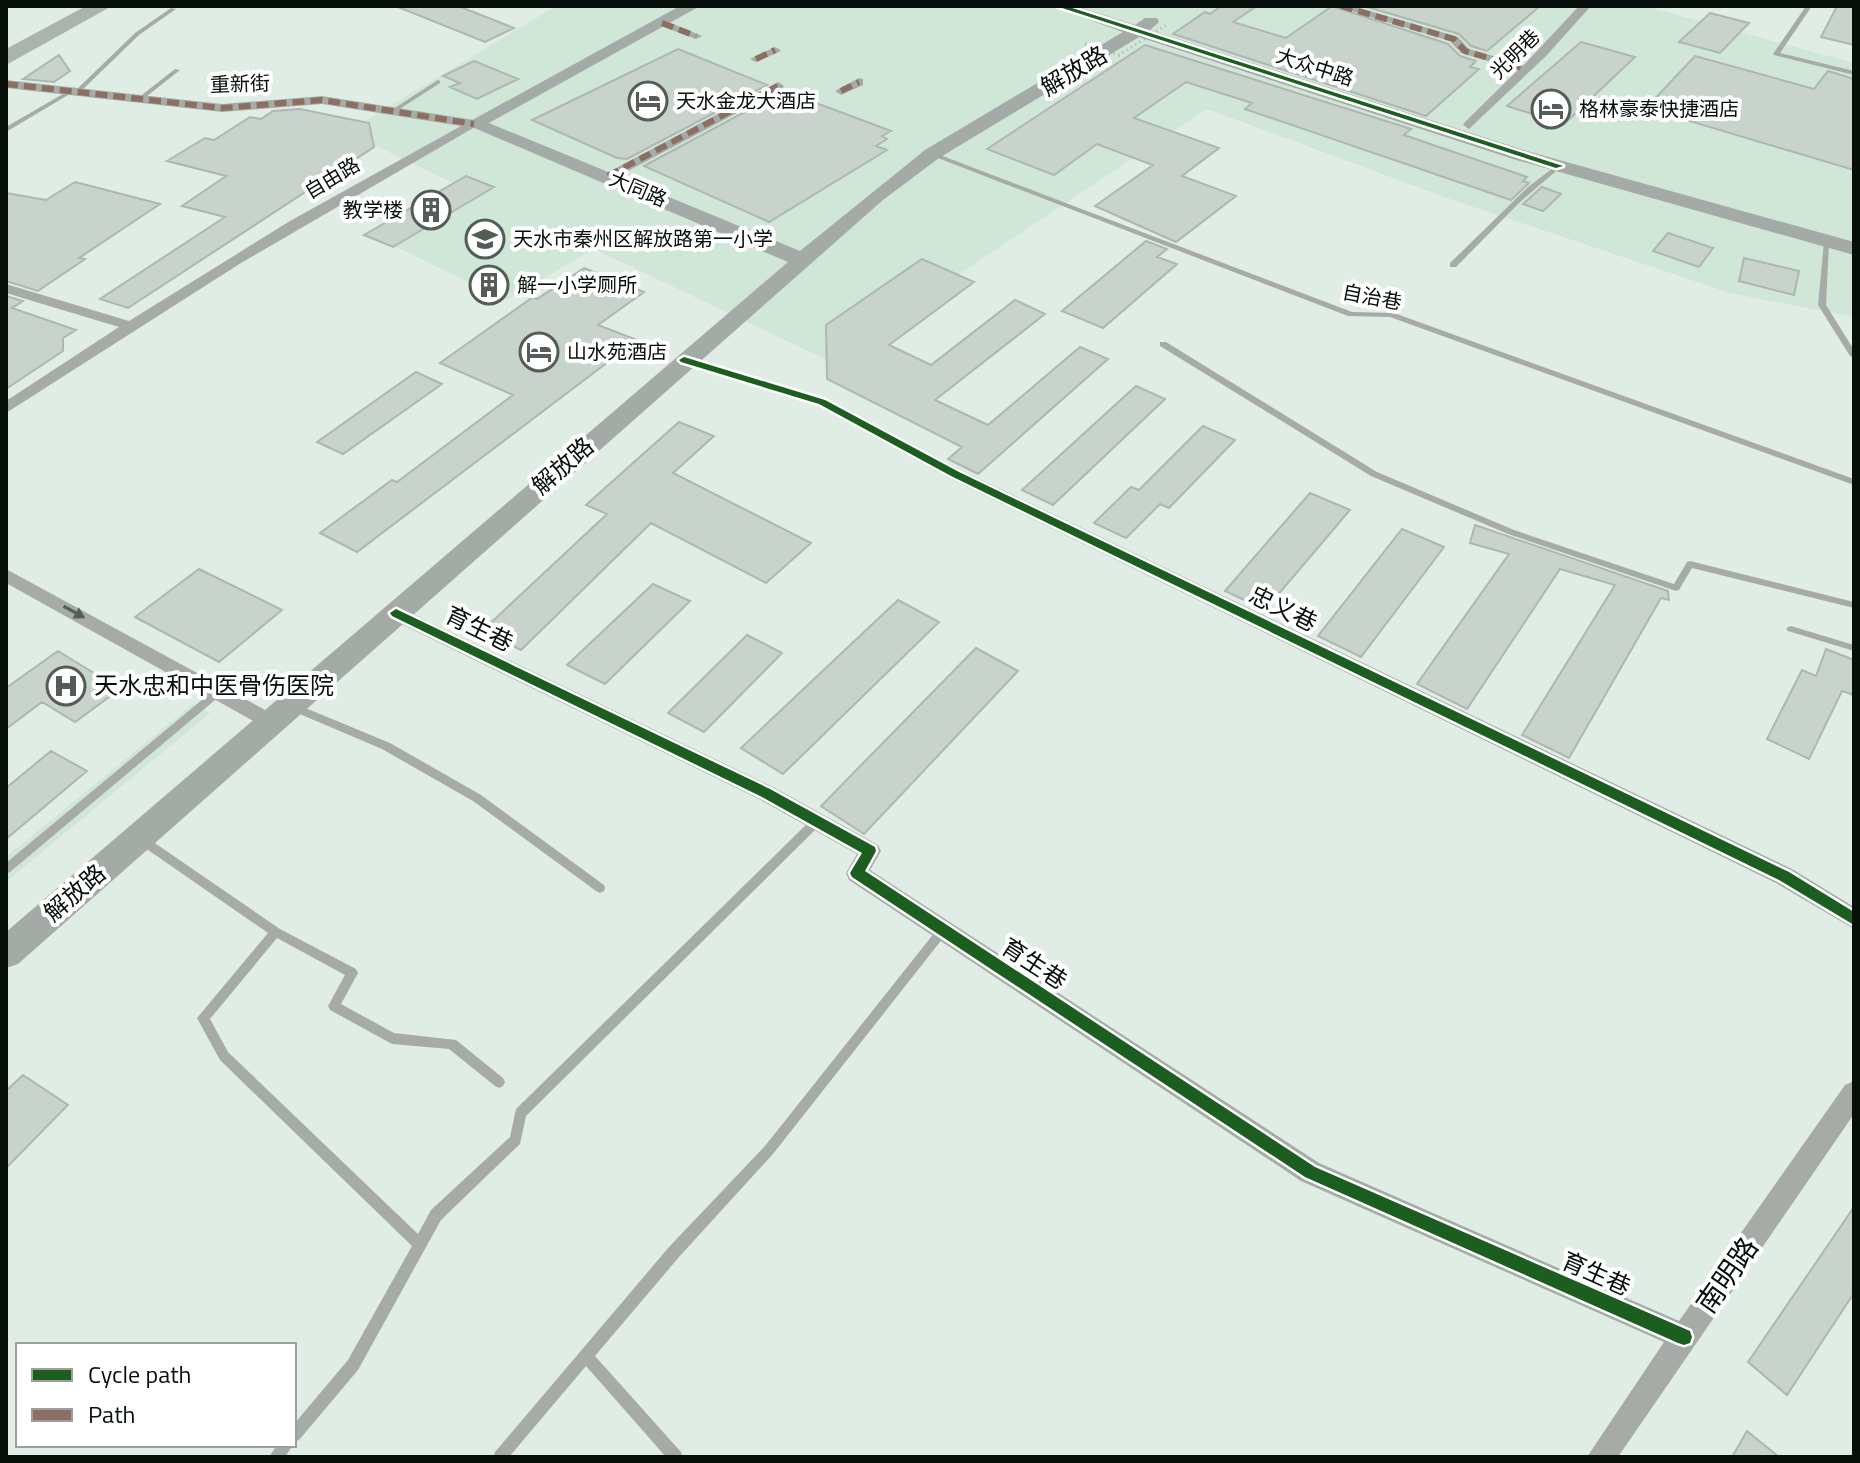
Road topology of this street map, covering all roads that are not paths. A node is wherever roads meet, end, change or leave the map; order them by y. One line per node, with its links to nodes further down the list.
1 (80, 6): 13 (highway)
2 (102, 6): 15 (highway)
3 (692, 6): 10 (main road, 自由路)
4 (1059, 6): 11 (main road, 大众中路)
5 (1097, 6): 11 (main road, 大众中路)
6 (1341, 6): 17 (street)
7 (1585, 6): 17 (street, 光明巷)
8 (1809, 6): 19 (lane)
9 (173, 9): 25 (lane)
10 (662, 23): 12 (street); 28 (main road, 自由路)
11 (1152, 25): 29 (main road, 大众中路); 31 (main road, 解放路); 32 (main road, 大众中路)
12 (696, 36)
13 (6, 45)
14 (775, 50): 16 (street)
15 (6, 58)
16 (756, 59)
17 (1526, 69): 29 (street, 光明巷)
18 (177, 70): 26 (lane)
19 (1854, 73)
20 (438, 82): 27 (lane)
21 (859, 82): 24 (street)
22 (6, 84): 25 (street, 重新街)
23 (778, 86): 33 (street)
24 (841, 91)
25 (73, 92): 26 (street, 重新街); 30 (lane)
26 (140, 99): 27 (street, 重新街)
27 (393, 111): 28 (street, 重新街)
28 (474, 124): 33 (main road, 大同路); 40 (street, 自由路)
29 (1469, 125): 34 (main road, 大众中路)
30 (6, 130)
31 (932, 154): 37 (main road, 解放路); 45 (lane, 自治巷)
32 (1559, 166): 35 (main road, 大众中路); 38 (lane)
33 (608, 176): 37 (main road, 大同路)
34 (1854, 233)
35 (1826, 243): 36 (main road, 大众中路); 42 (lane)
36 (1854, 249)
37 (800, 260): 43 (main road, 解放路)
38 (1453, 265)
39 (6, 288): 40 (street)
40 (130, 326): 44 (street, 自由路)
41 (1163, 344): 47 (lane)
42 (1854, 356)
43 (684, 360): 48 (main road, 解放路); 57 (street, 忠义巷)
44 (6, 408)
45 (1854, 482)
46 (6, 575): 51 (street, one-way to 51)
47 (1854, 605)
48 (396, 613): 52 (main road, 解放路); 53 (street, 育生巷)
49 (1791, 629): 50 (lane)
50 (1854, 648)
51 (218, 692): 52 (street); 55 (lane)
52 (280, 714): 54 (main road, 解放路); 56 (lane)
53 (816, 822): 58 (street, 育生巷); 63 (lane)
54 (138, 837): 59 (lane); 60 (main road, 解放路)
55 (6, 869)
56 (600, 888)
57 (1854, 919)
58 (943, 930): 64 (street, 育生巷); 65 (lane)
59 (276, 932): 61 (lane); 63 (lane)
60 (6, 953)
61 (499, 1082)
62 (1851, 1103): 64 (street, 南明路)
63 (420, 1245): 66 (lane)
64 (1684, 1337): 69 (street, 南明路)
65 (586, 1356): 67 (lane); 68 (lane)
66 (296, 1433)
67 (500, 1457)
68 (676, 1457)
69 (1601, 1457)

